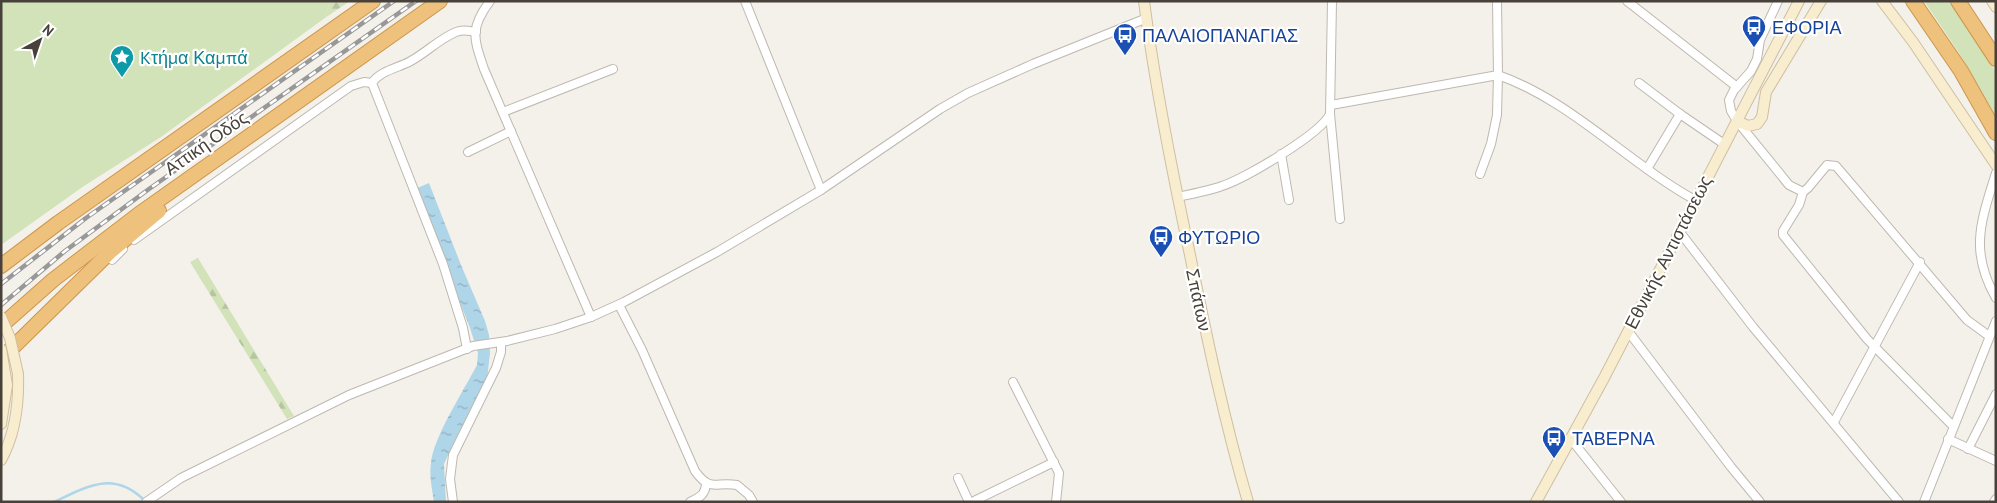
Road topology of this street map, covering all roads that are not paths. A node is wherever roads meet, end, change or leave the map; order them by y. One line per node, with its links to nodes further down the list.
1 (373, 1): 49 (highway, Αττική Οδός)
2 (440, 1): 36 (highway, Αττική Οδός)
3 (490, 1): 18 (street)
4 (745, 1): 40 (street)
5 (1332, 1): 25 (street)
6 (1497, 1): 21 (street)
7 (1627, 1): 24 (street)
8 (1778, 1): 24 (street)
9 (1799, 1): 29 (main road, Εθνικής Αντιστάσεως)
10 (1821, 1): 29 (main road)
11 (1882, 1): 35 (main road)
12 (1913, 1): 31 (highway)
13 (1958, 1): 19 (highway)
14 (1992, 1): 16 (main road)
15 (1144, 3): 17 (main road, Σπάτων)
16 (1996, 7)
17 (1147, 18): 40 (street); 42 (main road, Σπάτων)
18 (476, 32): 22 (street); 26 (street)
19 (1996, 59)
20 (613, 69): 26 (street)
21 (1498, 75): 25 (street); 37 (street); 39 (street)
22 (372, 83): 47 (street); 60 (street)
23 (1639, 83): 28 (street)
24 (1737, 87): 29 (street)
25 (1331, 105): 27 (street)
26 (503, 112): 30 (street)
27 (1330, 114): 34 (street); 45 (street)
28 (1680, 114): 32 (street); 37 (street)
29 (1736, 120): 32 (main road, Εθνικής Αντιστάσεως); 41 (street)
30 (511, 131): 33 (street); 53 (street)
31 (1996, 133)
32 (1724, 144): 44 (main road, Εθνικής Αντιστάσεως)
33 (468, 152)
34 (1281, 154): 42 (street); 43 (street)
35 (1996, 165)
36 (202, 168): 55 (highway, Αττική Οδός); 62 (highway)
37 (1647, 169): 44 (street)
38 (1996, 173): 50 (street)
39 (1480, 174)
40 (821, 190): 51 (street)
41 (1803, 192): 48 (street); 59 (street)
42 (1177, 196): 82 (main road, Σπάτων)
43 (1289, 200)
44 (1695, 200): 46 (main road, Εθνικής Αντιστάσεως)
45 (1340, 219)
46 (1679, 231): 56 (main road, Εθνικής Αντιστάσεως); 65 (street)
47 (112, 260)
48 (1920, 262): 57 (street); 59 (street)
49 (1, 266)
50 (1996, 298)
51 (619, 304): 53 (street); 75 (street)
52 (1, 317): 71 (main road, bridge)
53 (591, 317): 58 (street)
54 (1996, 321): 57 (street)
55 (1, 326)
56 (1628, 331): 68 (main road, Εθνικής Αντιστάσεως); 85 (street)
57 (1989, 336): 67 (street)
58 (497, 342): 60 (street); 77 (street)
59 (1875, 347): 65 (street); 67 (street)
60 (470, 348): 76 (street)
61 (1, 349): 66 (main road, bridge)
62 (1, 359)
63 (1014, 382): 72 (street)
64 (1996, 394): 70 (street)
65 (1834, 422): 86 (street)
66 (1, 424)
67 (1953, 426): 69 (street)
68 (1570, 438): 83 (main road, Εθνικής Αντιστάσεως); 84 (street)
69 (1948, 440): 70 (street); 87 (street)
70 (1968, 449): 73 (street)
71 (1, 460)
72 (1054, 462): 80 (street); 81 (street)
73 (1996, 462)
74 (958, 478): 80 (street)
75 (706, 484): 78 (street); 79 (street)
76 (146, 502)
77 (453, 502)
78 (690, 502)
79 (753, 502)
80 (970, 502)
81 (1056, 502)
82 (1248, 502)
83 (1536, 502)
84 (1621, 502)
85 (1760, 502)
86 (1899, 502)
87 (1924, 502)

